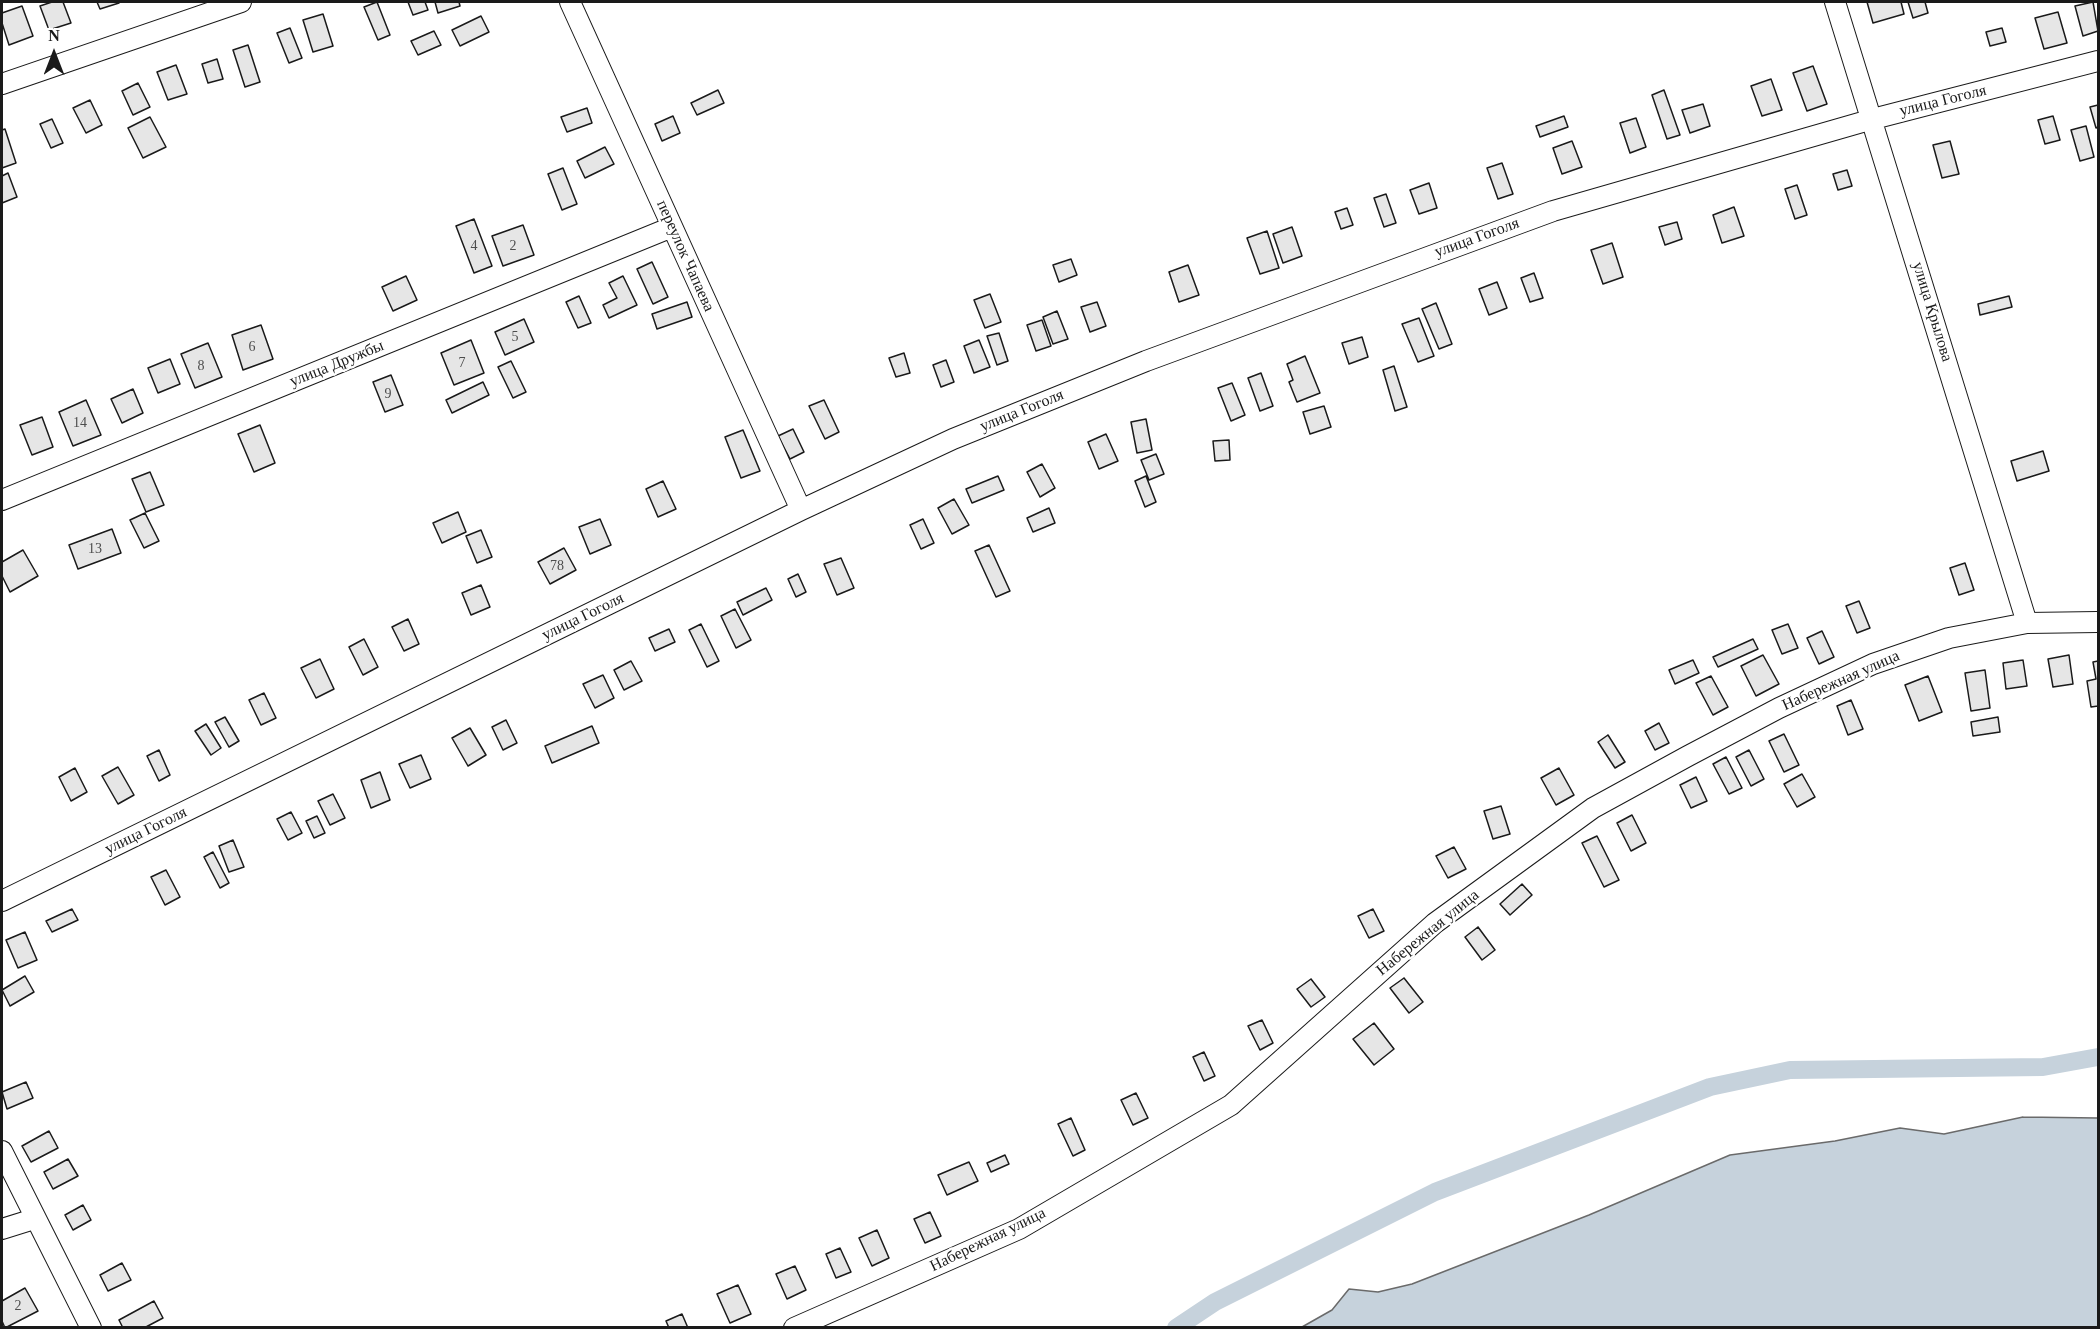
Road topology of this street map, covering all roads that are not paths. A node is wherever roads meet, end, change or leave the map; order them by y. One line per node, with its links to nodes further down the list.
1 (241, 2): 5 (street)
2 (570, 2): 7 (street, переулок Чапаева)
3 (1835, 2): 6 (street, улица Крылова)
4 (2098, 61): 6 (street, улица Гоголя)
5 (2, 84)
6 (1873, 120): 9 (street, улица Гоголя); 11 (street, улица Крылова)
7 (672, 227): 8 (street, улица Дружбы); 9 (street, переулок Чапаева)
8 (2, 500)
9 (801, 510): 12 (street, улица Гоголя)
10 (2098, 622): 11 (street, Набережная улица)
11 (2027, 623): 17 (street, Набережная улица)
12 (2, 901)
13 (2, 1151): 14 (street)
14 (34, 1219): 15 (street); 16 (street)
15 (2, 1229)
16 (91, 1328)
17 (794, 1328)

